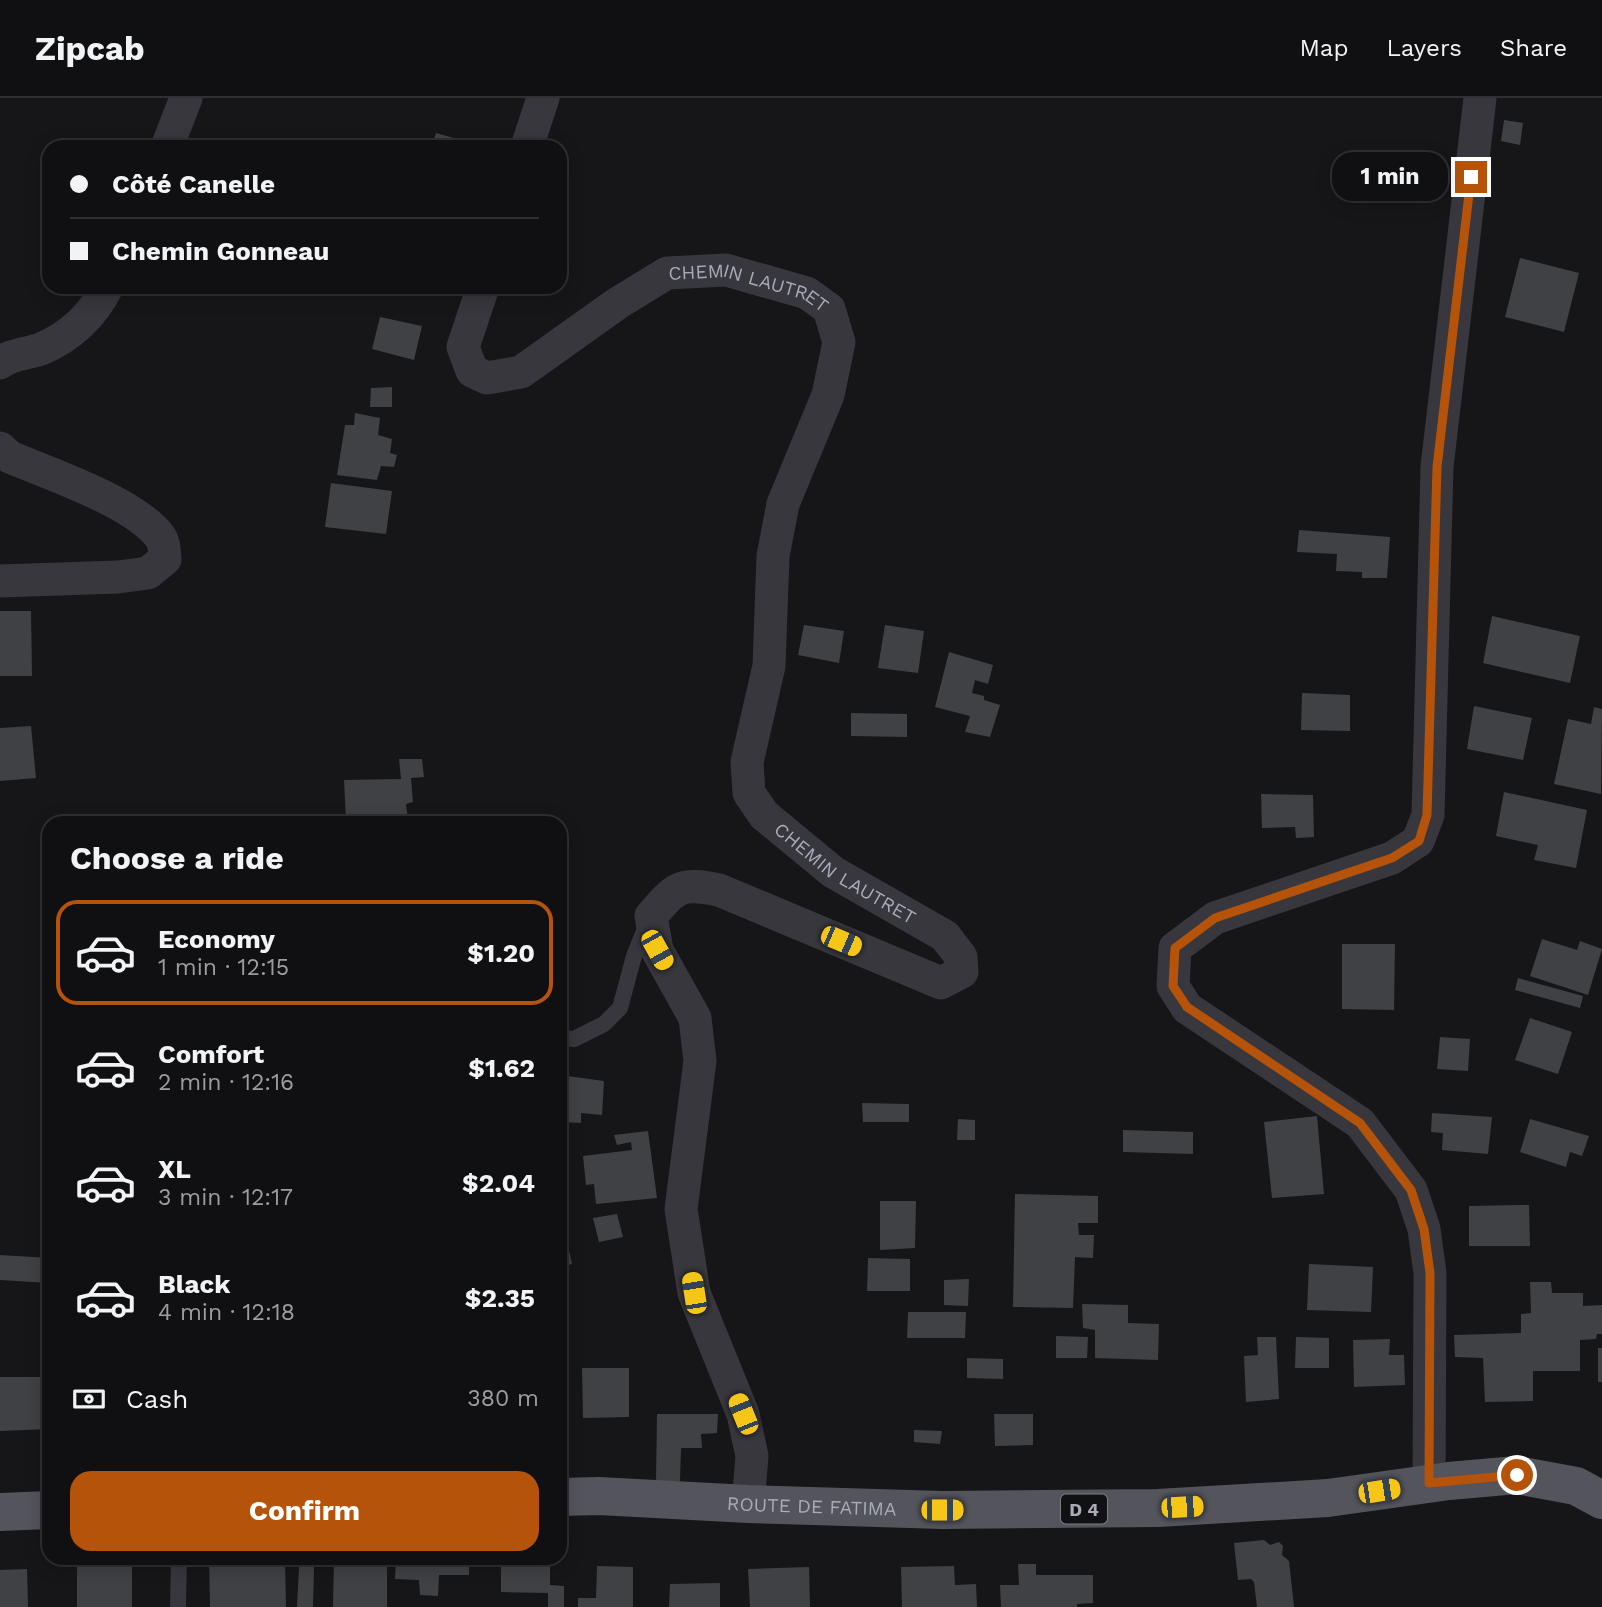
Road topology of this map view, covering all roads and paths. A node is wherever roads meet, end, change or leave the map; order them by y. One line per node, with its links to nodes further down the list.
1 (186, 98): 4 (street)
2 (543, 98): 5 (street)
3 (1480, 98): 13 (street)
4 (170, 140)
5 (529, 140)
6 (104, 294): 8 (street)
7 (481, 294): 11 (street, CHEMIN LAUTRET)
8 (0, 363)
9 (0, 448): 10 (street)
10 (0, 581)
11 (651, 916): 12 (lane); 16 (street)
12 (567, 1038)
13 (1429, 1483): 15 (main road, ROUTE DE FATIMA / D 4); 16 (main road, ROUTE DE FATIMA / D 4)
14 (567, 1497): 16 (main road, ROUTE DE FATIMA / D 4)
15 (1602, 1500)
16 (748, 1504)
17 (42, 1510): 18 (main road)
18 (0, 1512)
19 (180, 1565): 20 (lane)
20 (178, 1607)

